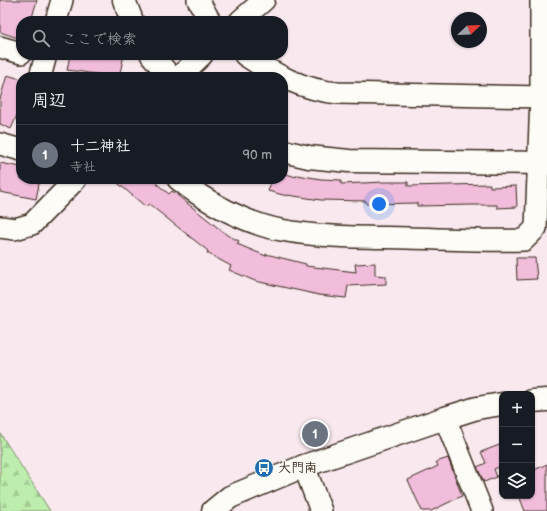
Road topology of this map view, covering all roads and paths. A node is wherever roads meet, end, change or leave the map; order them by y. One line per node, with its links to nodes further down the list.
1 (62, 0): 6 (street)
2 (124, 0): 7 (street)
3 (198, 0): 8 (street)
4 (264, 0): 9 (street)
5 (541, 0): 19 (street)
6 (57, 16)
7 (130, 16)
8 (207, 16)
9 (246, 16)
10 (0, 47): 11 (street)
11 (16, 52)
12 (156, 60): 15 (street)
13 (197, 60): 16 (street)
14 (253, 60): 17 (street)
15 (166, 72)
16 (183, 72)
17 (274, 72)
18 (288, 79): 19 (street)
19 (544, 97): 23 (street)
20 (0, 144): 21 (street)
21 (16, 149)
22 (288, 152): 23 (street)
23 (543, 162): 25 (street)
24 (69, 184): 26 (street)
25 (184, 184)
26 (0, 227)
27 (547, 400): 28 (street)
28 (535, 401)
29 (499, 404): 30 (street)
30 (445, 418): 31 (street); 34 (street)
31 (304, 466): 32 (street); 33 (street)
32 (213, 511)
33 (321, 511)
34 (482, 511)

